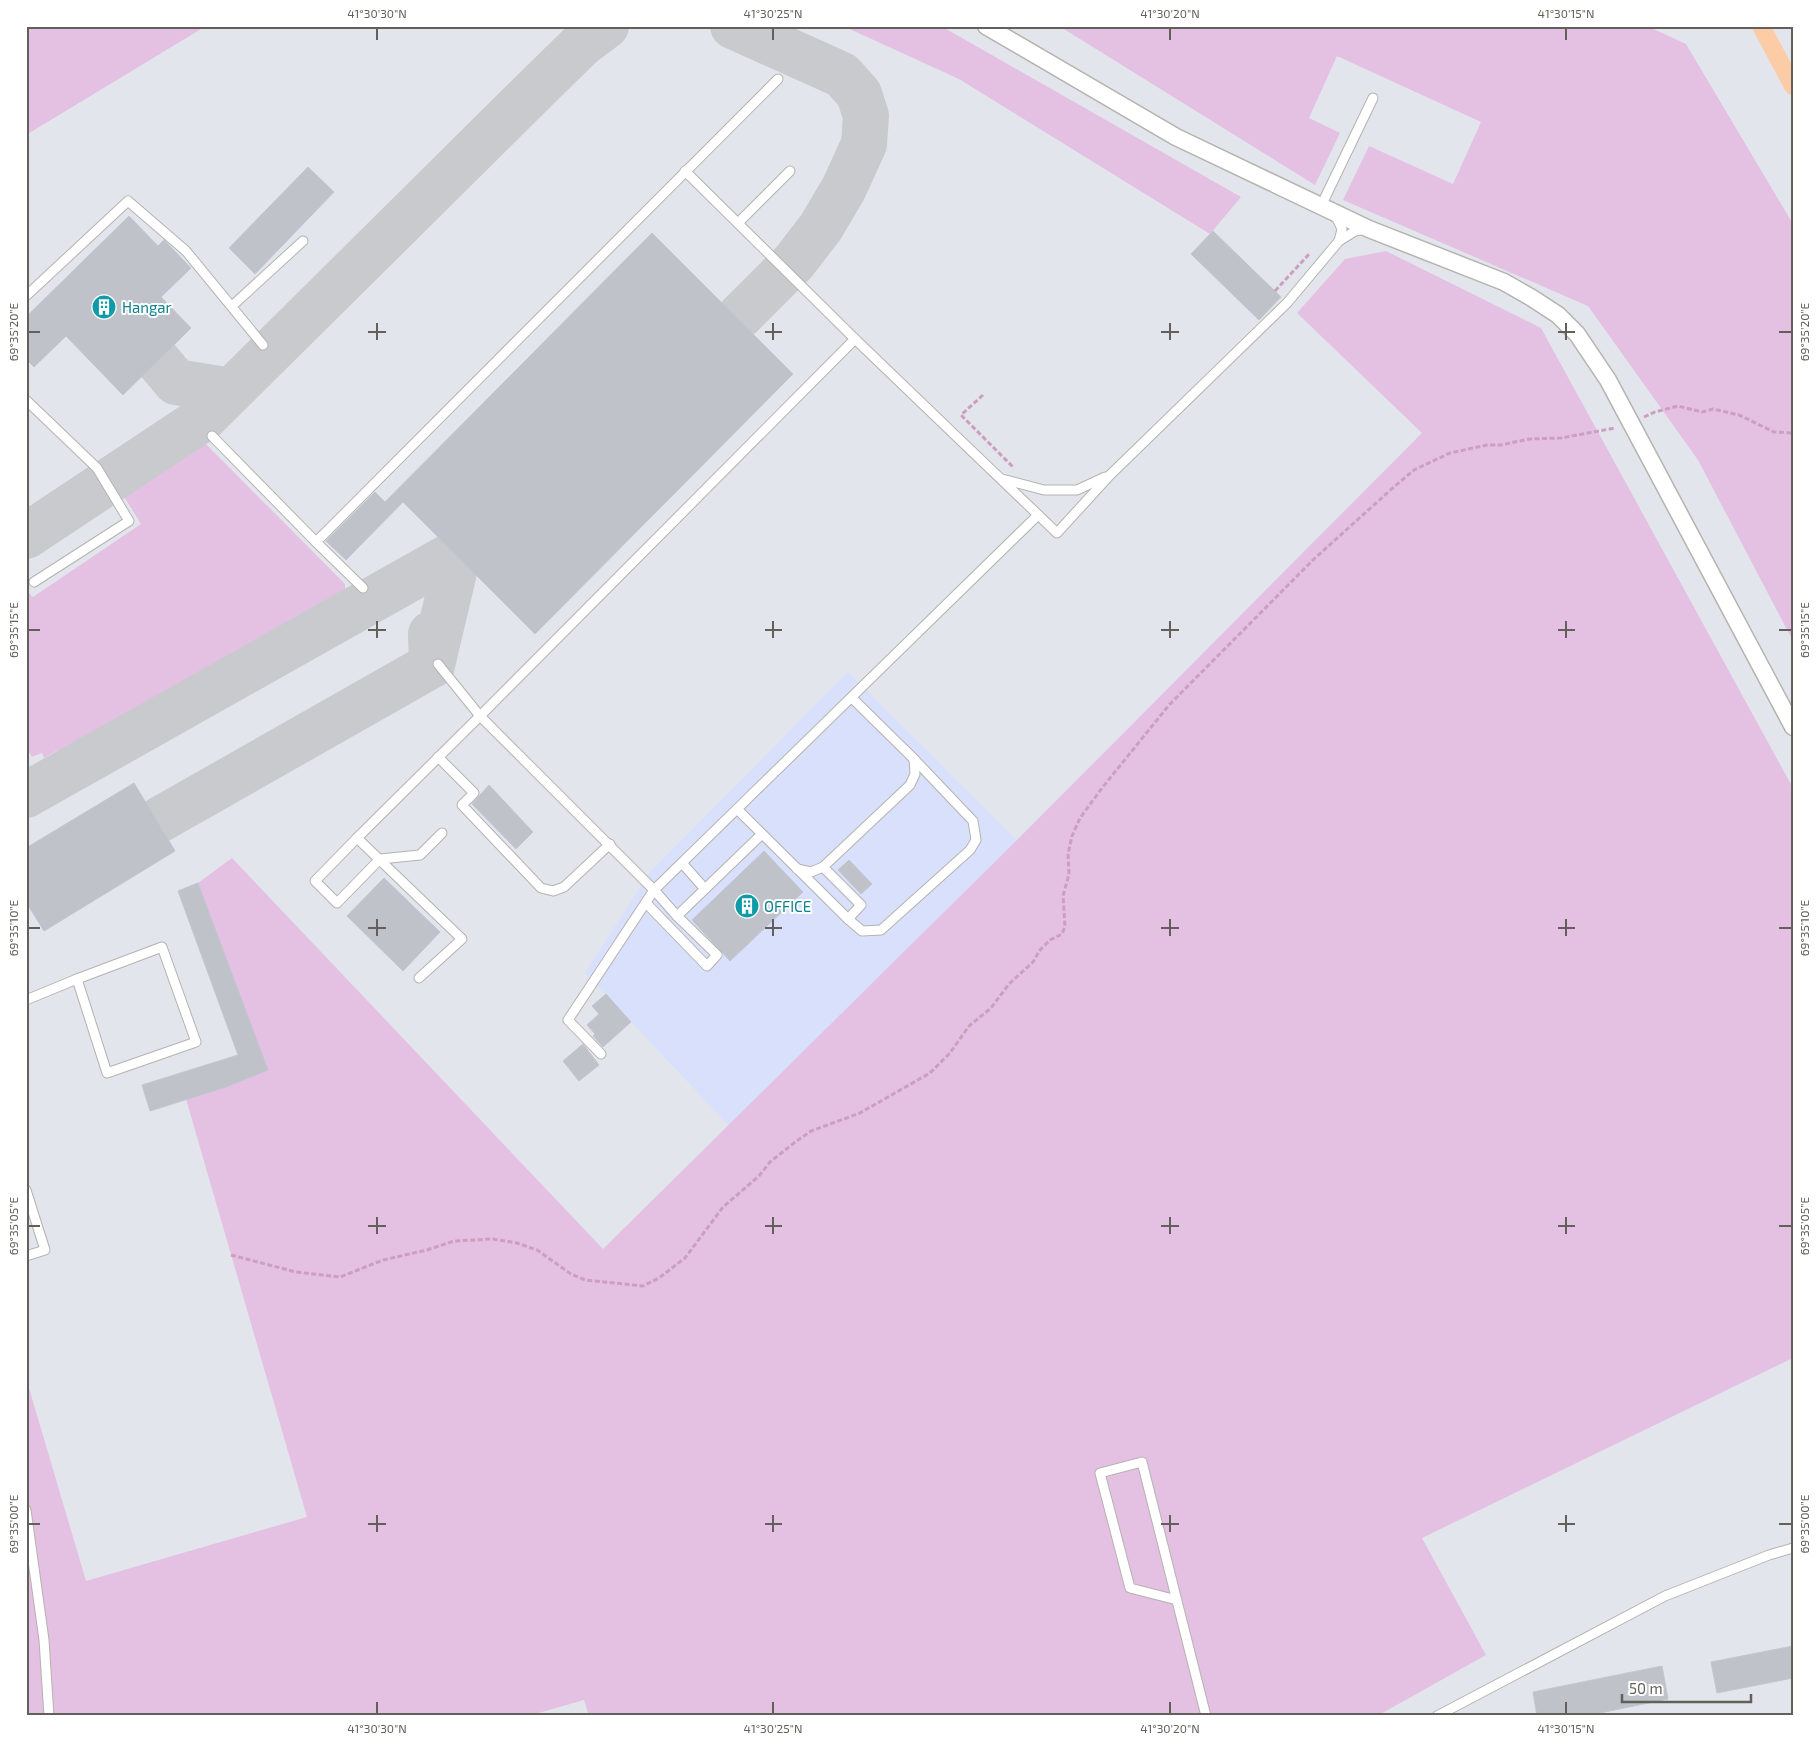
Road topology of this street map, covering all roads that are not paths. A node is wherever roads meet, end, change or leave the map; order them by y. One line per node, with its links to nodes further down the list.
1 (986, 26): 6 (street)
2 (778, 79): 4 (lane)
3 (1373, 98): 6 (lane)
4 (685, 171): 7 (lane); 20 (lane)
5 (790, 171): 7 (lane)
6 (1328, 209): 8 (street); 10 (lane)
7 (738, 223): 13 (lane)
8 (1369, 229): 10 (lane); 26 (street)
9 (304, 241): 12 (lane)
10 (1339, 241): 17 (lane)
11 (26, 296): 12 (lane)
12 (232, 306): 14 (lane)
13 (855, 339): 18 (lane); 25 (lane)
14 (263, 345)
15 (26, 400): 21 (lane)
16 (212, 436): 20 (lane)
17 (1110, 475): 18 (lane); 19 (lane)
18 (1001, 479): 19 (lane)
19 (1038, 515): 24 (lane)
20 (316, 542): 22 (lane)
21 (34, 582)
22 (363, 588)
23 (438, 664): 25 (lane)
24 (852, 698): 28 (lane); 29 (lane)
25 (480, 716): 27 (lane); 33 (lane)
26 (1793, 726)
27 (438, 757): 32 (lane); 33 (lane)
28 (914, 759): 36 (lane); 42 (lane)
29 (737, 809): 31 (lane); 35 (lane)
30 (442, 833): 34 (lane)
31 (762, 834): 37 (lane); 38 (lane)
32 (357, 838): 34 (lane); 34 (lane)
33 (610, 844): 39 (lane)
34 (380, 859): 43 (lane)
35 (682, 863): 38 (lane); 39 (lane)
36 (823, 868): 37 (lane); 42 (lane)
37 (797, 869): 42 (lane)
38 (705, 889): 41 (lane)
39 (654, 890): 40 (lane); 41 (lane)
40 (646, 903): 41 (lane); 46 (lane)
41 (677, 916)
42 (848, 919)
43 (419, 978)
44 (77, 979): 44 (lane); 45 (lane)
45 (26, 1000)
46 (601, 1054)
47 (26, 1190): 48 (lane)
48 (26, 1256)
49 (26, 1510): 52 (lane)
50 (1793, 1548): 54 (lane)
51 (1177, 1600): 51 (lane); 53 (lane)
52 (49, 1716)
53 (1206, 1716)
54 (1437, 1716)

